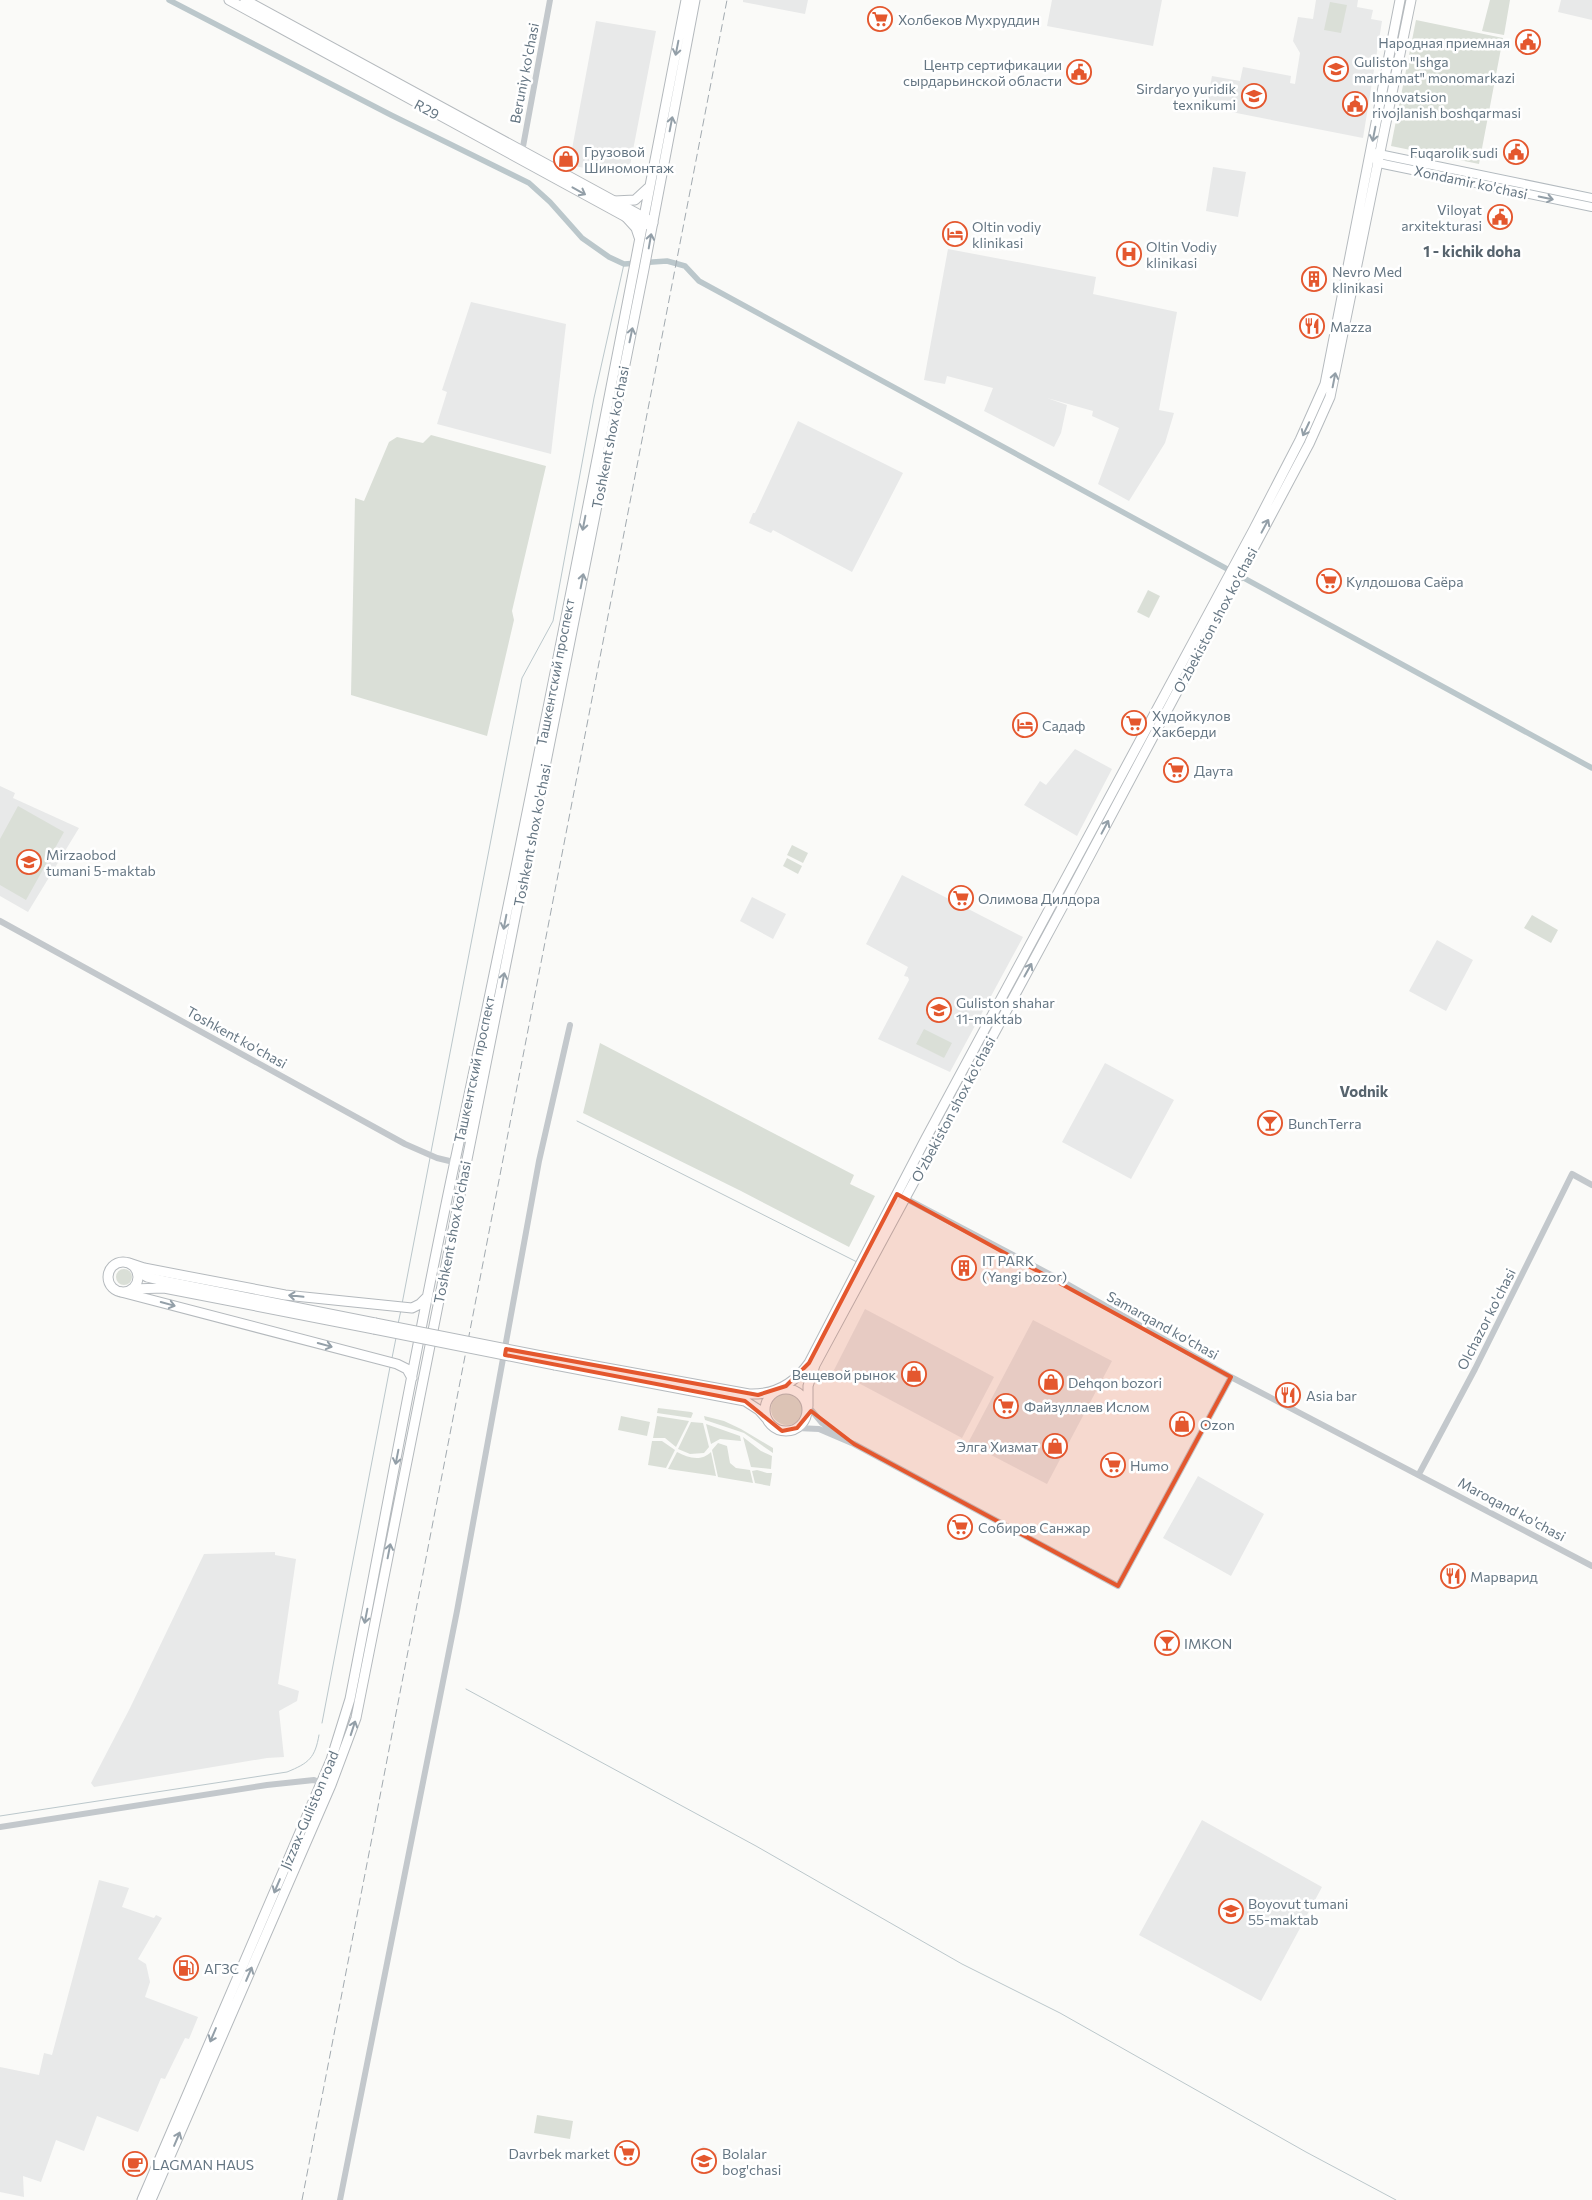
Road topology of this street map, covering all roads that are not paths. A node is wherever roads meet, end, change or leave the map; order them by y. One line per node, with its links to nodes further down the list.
1 (229, 0): 15 (main road, R29, one-way to 15)
2 (245, 0): 8 (main road, R29)
3 (550, 0): 8 (street, Beruniy ko'chasi)
4 (686, 0): 11 (main road, one-way to 11)
5 (695, 0): 11 (main road, one-way to 5)
6 (1400, 0): 9 (main road, O'zbekiston shox ko'chasi, one-way to 9)
7 (1411, 0): 10 (main road, O'zbekiston shox ko'chasi)
8 (522, 152): 13 (main road, R29)
9 (1370, 153): 10 (main road); 19 (main road, O'zbekiston shox ko'chasi, one-way to 19)
10 (1379, 158): 12 (main road, Xondamir ko'chasi); 14 (main road, Xondamir ko'chasi, one-way to 14); 19 (main road, O'zbekiston shox ko'chasi, one-way to 10)
11 (655, 186): 13 (main road); 16 (main road); 17 (main road)
12 (1592, 198)
13 (614, 200): 16 (main road, R29)
14 (1592, 207)
15 (626, 217): 16 (main road, R29); 18 (main road)
16 (644, 220): 17 (main road); 18 (main road)
17 (653, 223): 23 (main road, Toshkent shox ko'chasi, one-way to 17)
18 (640, 242): 22 (main road, Ташкентский проспект, one-way to 22)
19 (1238, 567): 25 (main road, O'zbekiston shox ko'chasi)
20 (0, 920): 22 (street, Toshkent ko'chasi)
21 (570, 1025): 50 (street)
22 (454, 1163): 23 (street, Toshkent ko'chasi); 31 (main road, Toshkent shox ko'chasi)
23 (466, 1165): 38 (main road, Toshkent shox ko'chasi)
24 (1592, 1185): 43 (street, Olchazor ko'chasi)
25 (901, 1196): 28 (main road, O'zbekiston shox ko'chasi); 34 (street, Samarqand ko'chasi)
26 (129, 1263): 27 (main road); 30 (main road); 31 (main road, one-way to 26)
27 (137, 1271): 29 (main road); 32 (main road)
28 (860, 1277): 36 (main road); 39 (main road)
29 (132, 1289): 30 (main road); 32 (main road)
30 (121, 1292): 35 (main road, one-way to 35)
31 (429, 1294): 35 (main road, Toshkent shox ko'chasi)
32 (374, 1326): 33 (main road, bridge)
33 (556, 1362): 36 (main road); 40 (main road)
34 (1231, 1377): 42 (street); 43 (street, Samarqand ko'chasi)
35 (412, 1378): 37 (main road, Toshkent shox ko'chasi)
36 (777, 1390): 39 (main road); 40 (main road)
37 (408, 1399): 45 (main road, Jizzax-Guliston road, one-way to 45)
38 (419, 1401): 47 (main road, Jizzax-Guliston road, one-way to 38)
39 (808, 1406): 41 (main road); 42 (street)
40 (767, 1419): 41 (main road)
41 (797, 1428): 42 (street)
42 (854, 1444)
43 (1419, 1474): 44 (street, Maroqand ko'chasi)
44 (1592, 1566)
45 (321, 1782): 46 (street); 47 (main road, Jizzax-Guliston road, one-way to 47)
46 (0, 1827)
47 (196, 2086): 48 (main road, Jizzax-Guliston road); 49 (main road, Jizzax-Guliston road, one-way to 47)
48 (142, 2200)
49 (151, 2200)
50 (340, 2200)

